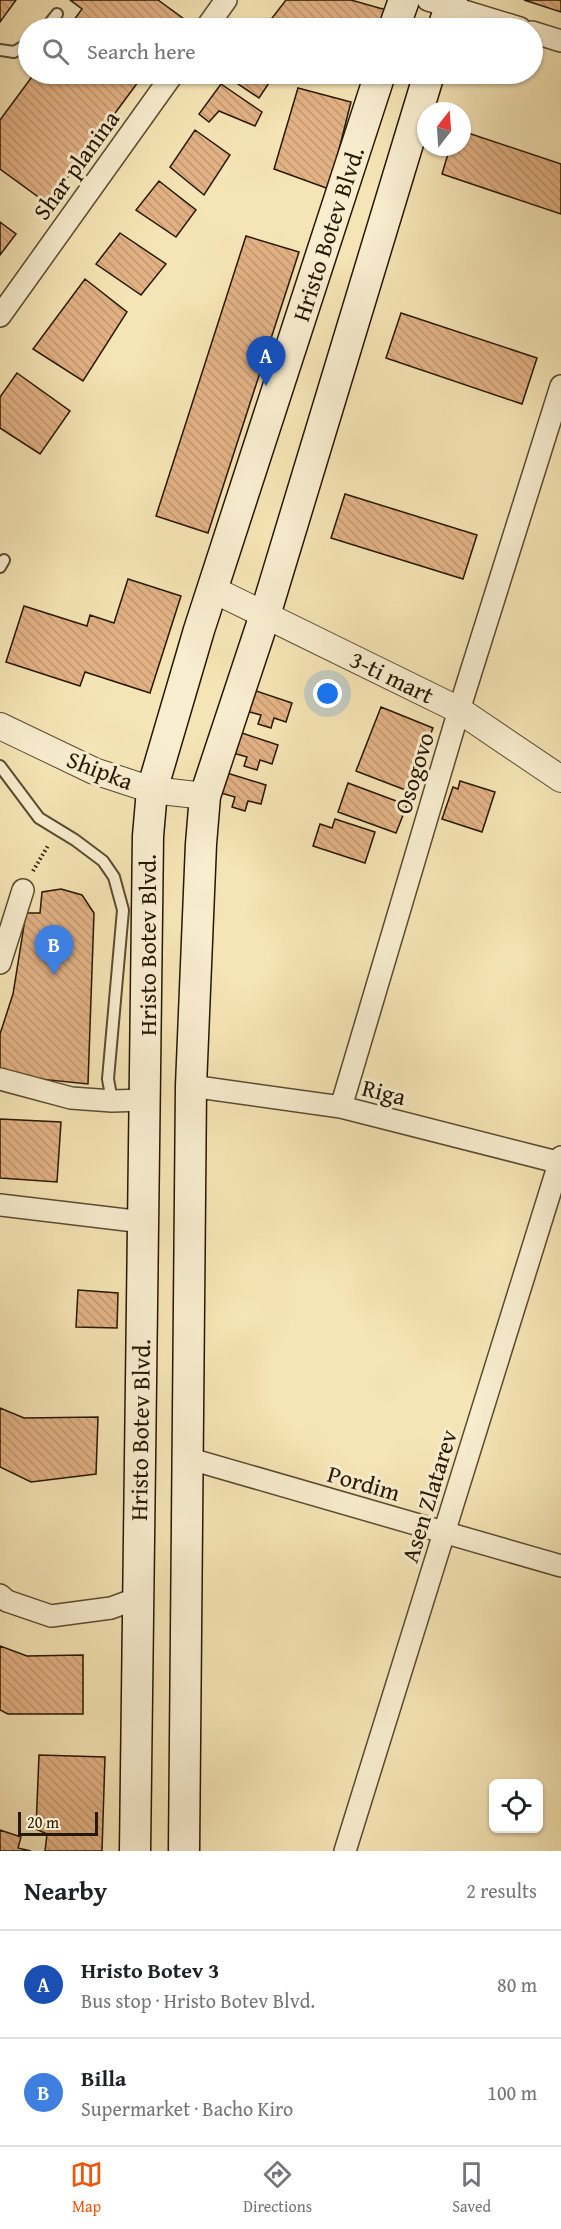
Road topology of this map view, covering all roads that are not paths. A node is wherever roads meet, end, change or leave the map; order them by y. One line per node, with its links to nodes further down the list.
1 (226, 0): 6 (street)
2 (404, 0): 7 (main road)
3 (443, 9): 8 (street)
4 (57, 14): 5 (lane)
5 (54, 18)
6 (213, 18)
7 (398, 18)
8 (479, 18)
9 (543, 35): 10 (street)
10 (561, 41)
11 (0, 50): 12 (lane)
12 (18, 50)
13 (167, 84): 16 (street, Shar planina)
14 (377, 84): 18 (main road, Hristo Botev Blvd.)
15 (426, 84): 19 (main road, Hristo Botev Blvd.)
16 (0, 316)
17 (561, 386): 20 (street, Osogovo)
18 (214, 590): 19 (street, 3-ti mart); 24 (main road, Hristo Botev Blvd.)
19 (265, 615): 20 (street, 3-ti mart); 25 (main road, Hristo Botev Blvd.)
20 (459, 710): 23 (street, 3-ti mart); 32 (street, Osogovo)
21 (0, 726): 24 (street, Shipka)
22 (0, 766): 31 (lane)
23 (561, 779)
24 (152, 790): 25 (street, Shipka); 30 (main road, Hristo Botev Blvd.)
25 (205, 796): 29 (main road, Hristo Botev Blvd.)
26 (23, 890): 27 (street)
27 (0, 963)
28 (0, 1079): 31 (street)
29 (191, 1086): 32 (street, Riga); 36 (main road, Hristo Botev Blvd.)
30 (146, 1100): 31 (street); 35 (main road, Hristo Botev Blvd.)
31 (112, 1101)
32 (341, 1107): 33 (street, Riga)
33 (560, 1161): 37 (street, Asen Zlatarev)
34 (0, 1205): 35 (street)
35 (143, 1222): 40 (main road, Hristo Botev Blvd.)
36 (187, 1458): 37 (street, Pordim); 42 (main road, Hristo Botev Blvd.)
37 (444, 1534): 38 (street, Pordim); 45 (street, Asen Zlatarev)
38 (561, 1566)
39 (0, 1595): 40 (street)
40 (138, 1598): 41 (main road, Hristo Botev Blvd.)
41 (137, 1686): 42 (main road); 43 (main road, Hristo Botev Blvd.)
42 (186, 1686): 44 (main road, Hristo Botev Blvd.)
43 (135, 1851)
44 (184, 1851)
45 (345, 1851)

